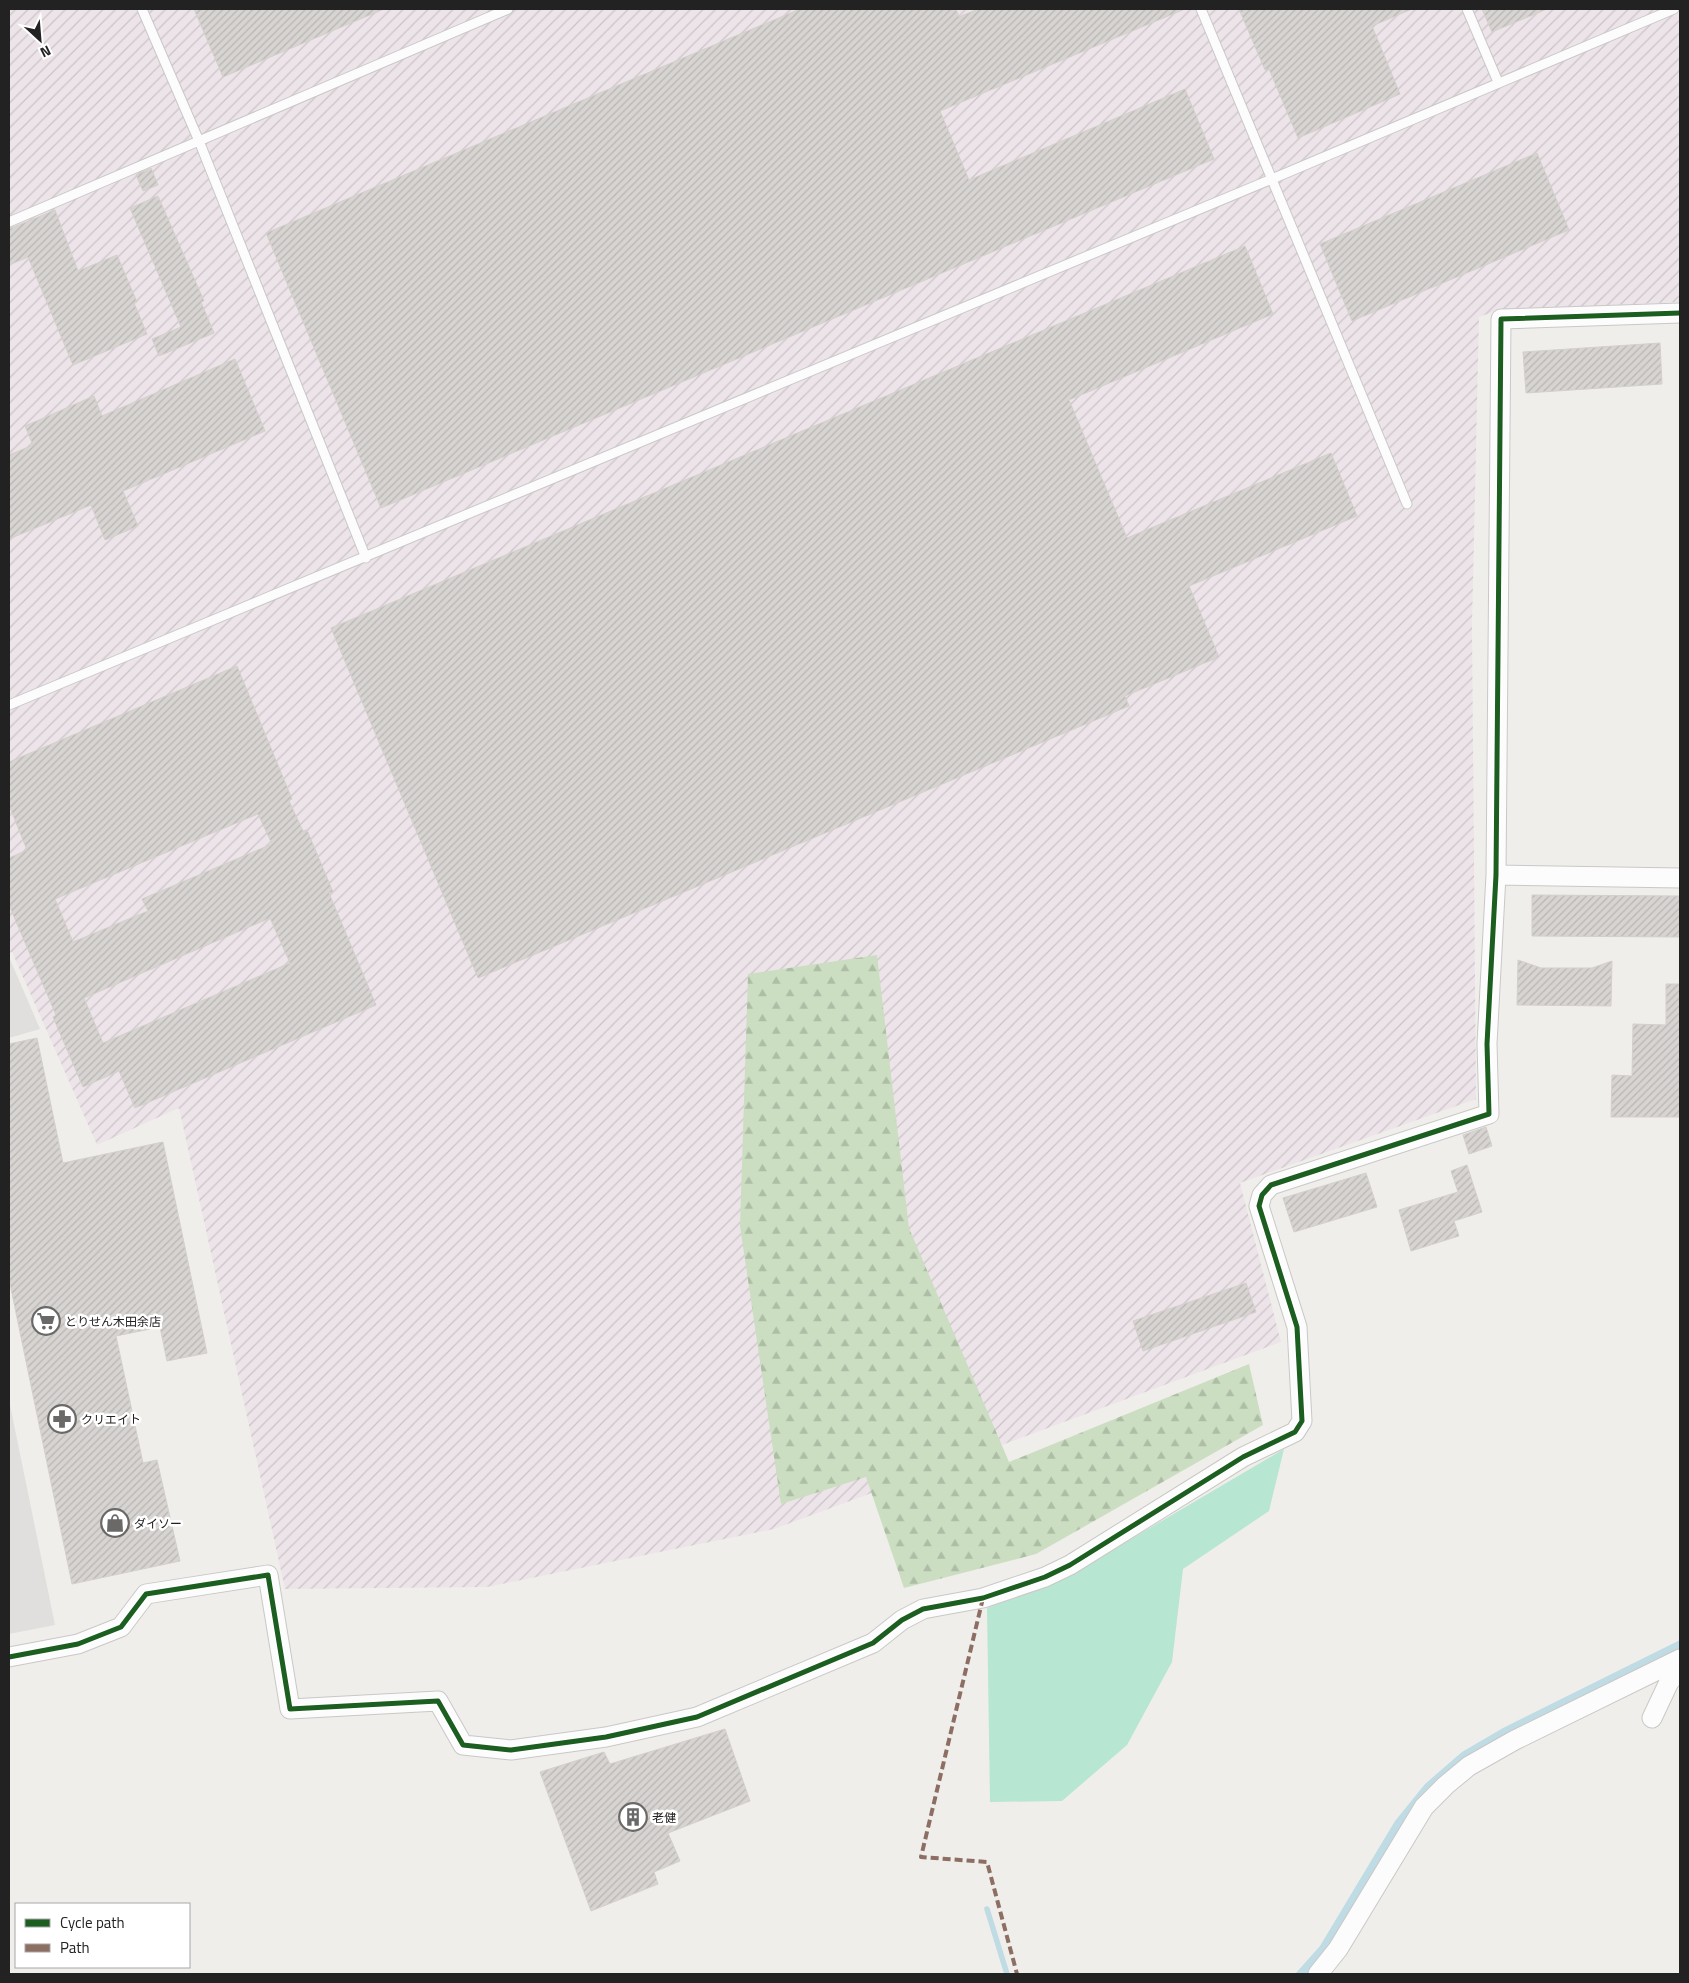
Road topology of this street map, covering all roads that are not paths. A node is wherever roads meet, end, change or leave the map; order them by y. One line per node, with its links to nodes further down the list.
1 (142, 9): 7 (lane)
2 (508, 9): 7 (lane)
3 (1201, 9): 8 (lane)
4 (1467, 9): 6 (lane)
5 (1674, 9): 6 (lane)
6 (1498, 82): 8 (lane)
7 (199, 141): 9 (lane); 12 (lane)
8 (1272, 179): 11 (lane); 12 (lane)
9 (9, 222)
10 (1680, 313): 14 (street)
11 (1407, 504)
12 (366, 558): 13 (lane)
13 (9, 705)
14 (1496, 875): 15 (street); 16 (street)
15 (1680, 878)
16 (9, 1657)
17 (1680, 1660): 20 (street)
18 (1680, 1670): 19 (street)
19 (1652, 1718)
20 (1318, 1974)

